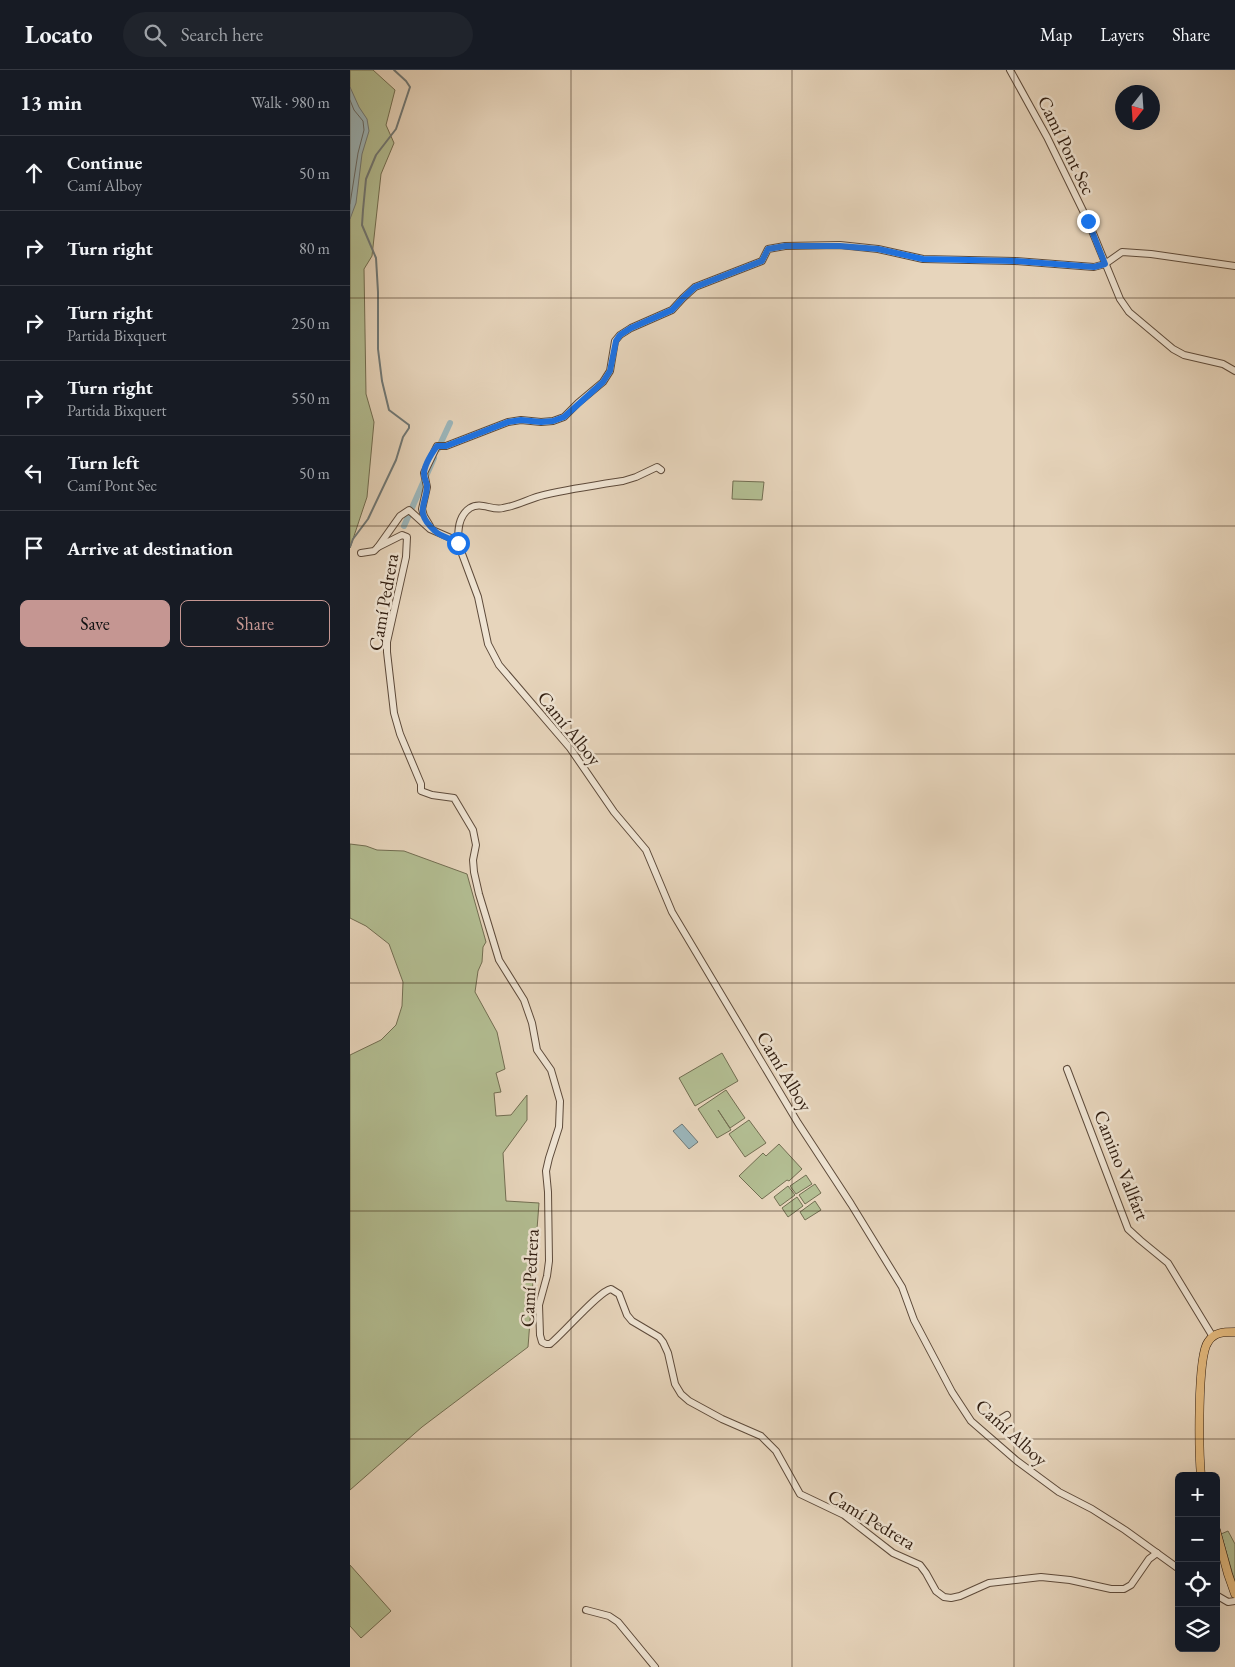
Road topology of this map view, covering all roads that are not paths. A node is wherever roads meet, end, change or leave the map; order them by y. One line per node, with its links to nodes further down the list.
1 (1010, 70): 2 (street, Camí Pont Sec)
2 (1105, 264): 3 (street); 4 (street, Camí Pont Sec); 6 (street)
3 (1235, 266)
4 (1235, 371)
5 (661, 470): 7 (street)
6 (436, 533): 7 (street); 8 (street)
7 (458, 543): 17 (street, Camí Alboy)
8 (378, 547): 9 (street); 17 (street, Camí Pedrera)
9 (361, 553)
10 (1067, 1069): 12 (street, Camino Vallfart)
11 (1235, 1332): 12 (main road)
12 (1213, 1337): 15 (main road)
13 (1007, 1415): 14 (street)
14 (994, 1424)
15 (1201, 1472)
16 (1220, 1545): 19 (main road)
17 (1157, 1553): 18 (street, Camí Alboy)
18 (1175, 1566)
19 (1235, 1594)
20 (1220, 1597): 21 (street)
21 (1235, 1601)
22 (586, 1610): 23 (street)
23 (655, 1667)

